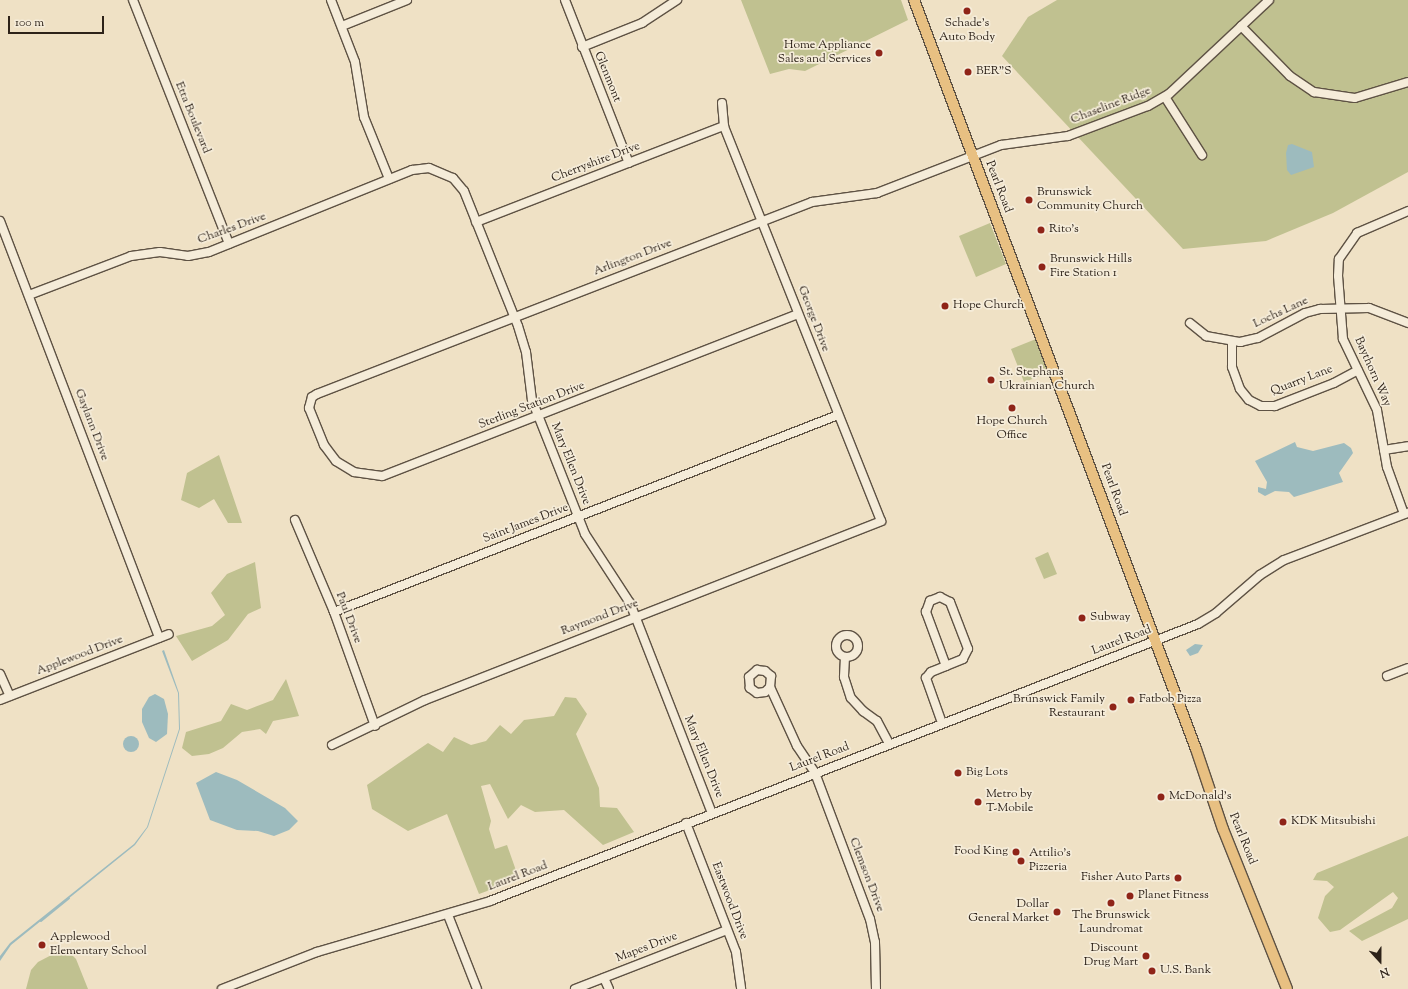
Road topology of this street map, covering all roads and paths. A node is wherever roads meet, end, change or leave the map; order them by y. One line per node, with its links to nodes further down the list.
1 (133, 0): 23 (street, Etta Boulevard)
2 (331, 0): 8 (street)
3 (407, 0): 8 (street)
4 (565, 0): 10 (street, Glenmont)
5 (677, 0): 10 (street)
6 (914, 0): 16 (main road, Pearl Road)
7 (1269, 0): 9 (street, Chaseline Ridge)
8 (342, 26): 18 (street)
9 (1241, 26): 11 (street); 12 (street, Chaseline Ridge)
10 (582, 47): 17 (street, Glenmont)
11 (1408, 82)
12 (1165, 97): 15 (street); 16 (street, Chaseline Ridge)
13 (722, 103): 14 (street, George Drive)
14 (724, 126): 17 (street, Cherryshire Drive); 21 (street, George Drive)
15 (1202, 155)
16 (973, 156): 21 (street, Arlington Drive); 45 (main road, Pearl Road)
17 (629, 163): 22 (street, Cherryshire Drive)
18 (389, 179): 22 (street, Mary Ellen Drive); 23 (street, Charles Drive)
19 (1408, 211): 25 (street, Baythorn Way)
20 (0, 220): 24 (street, Gaylann Drive)
21 (762, 221): 26 (street, George Drive); 27 (street, Arlington Drive)
22 (476, 222): 27 (street, Mary Ellen Drive)
23 (229, 244): 24 (street, Charles Drive)
24 (29, 295): 44 (street, Gaylann Drive)
25 (1340, 308): 29 (street, Lochs Lane); 30 (street, Lochs Lane); 31 (street, Baythorn Way)
26 (798, 314): 33 (street, George Drive); 34 (street, Sterling Station Drive)
27 (514, 317): 32 (street, Arlington Drive); 34 (street, Mary Ellen Drive)
28 (1190, 323): 30 (street, Lochs Lane)
29 (1408, 323)
30 (1232, 342): 31 (street, Quarry Lane)
31 (1358, 370): 36 (street, Baythorn Way)
32 (310, 402): 34 (street, Sterling Station Drive)
33 (838, 415): 38 (street, Saint James Drive); 40 (street, George Drive)
34 (538, 416): 38 (street, Mary Ellen Drive)
35 (1408, 446): 36 (street)
36 (1384, 450): 37 (street, Baythorn Way)
37 (1406, 514): 45 (street, Laurel Road)
38 (578, 516): 41 (street, Saint James Drive); 42 (street, Mary Ellen Drive)
39 (295, 520): 41 (street, Paul Drive)
40 (881, 521): 42 (street, Raymond Drive)
41 (334, 612): 55 (street, Paul Drive)
42 (635, 617): 55 (street, Raymond Drive); 59 (street, Mary Ellen Drive)
43 (169, 634): 44 (street, Applewood Drive)
44 (159, 638): 52 (street, Applewood Drive)
45 (1155, 641): 54 (street, Laurel Road); 70 (main road, Pearl Road)
46 (845, 657): 56 (street)
47 (946, 666): 47 (street); 54 (street)
48 (1408, 668): 50 (street)
49 (0, 674): 52 (street)
50 (1387, 676)
51 (770, 687): 58 (street, Clemson Drive)
52 (10, 696): 53 (street, Applewood Drive)
53 (0, 700)
54 (942, 724): 56 (street, Laurel Road)
55 (375, 726): 57 (street, Raymond Drive)
56 (889, 744): 58 (street, Laurel Road)
57 (332, 745)
58 (815, 774): 59 (street, Laurel Road); 69 (street, Clemson Drive)
59 (712, 813): 60 (street, Laurel Road)
60 (686, 824): 61 (street, Laurel Road); 62 (street, Eastwood Drive)
61 (448, 915): 64 (street, Laurel Road); 65 (street)
62 (727, 930): 63 (street, Mapes Drive); 68 (street, Eastwood Drive)
63 (604, 978): 66 (street, Mapes Drive); 67 (street)
64 (222, 989)
65 (477, 989)
66 (575, 989)
67 (608, 989)
68 (741, 989)
69 (876, 989)
70 (1287, 989)

